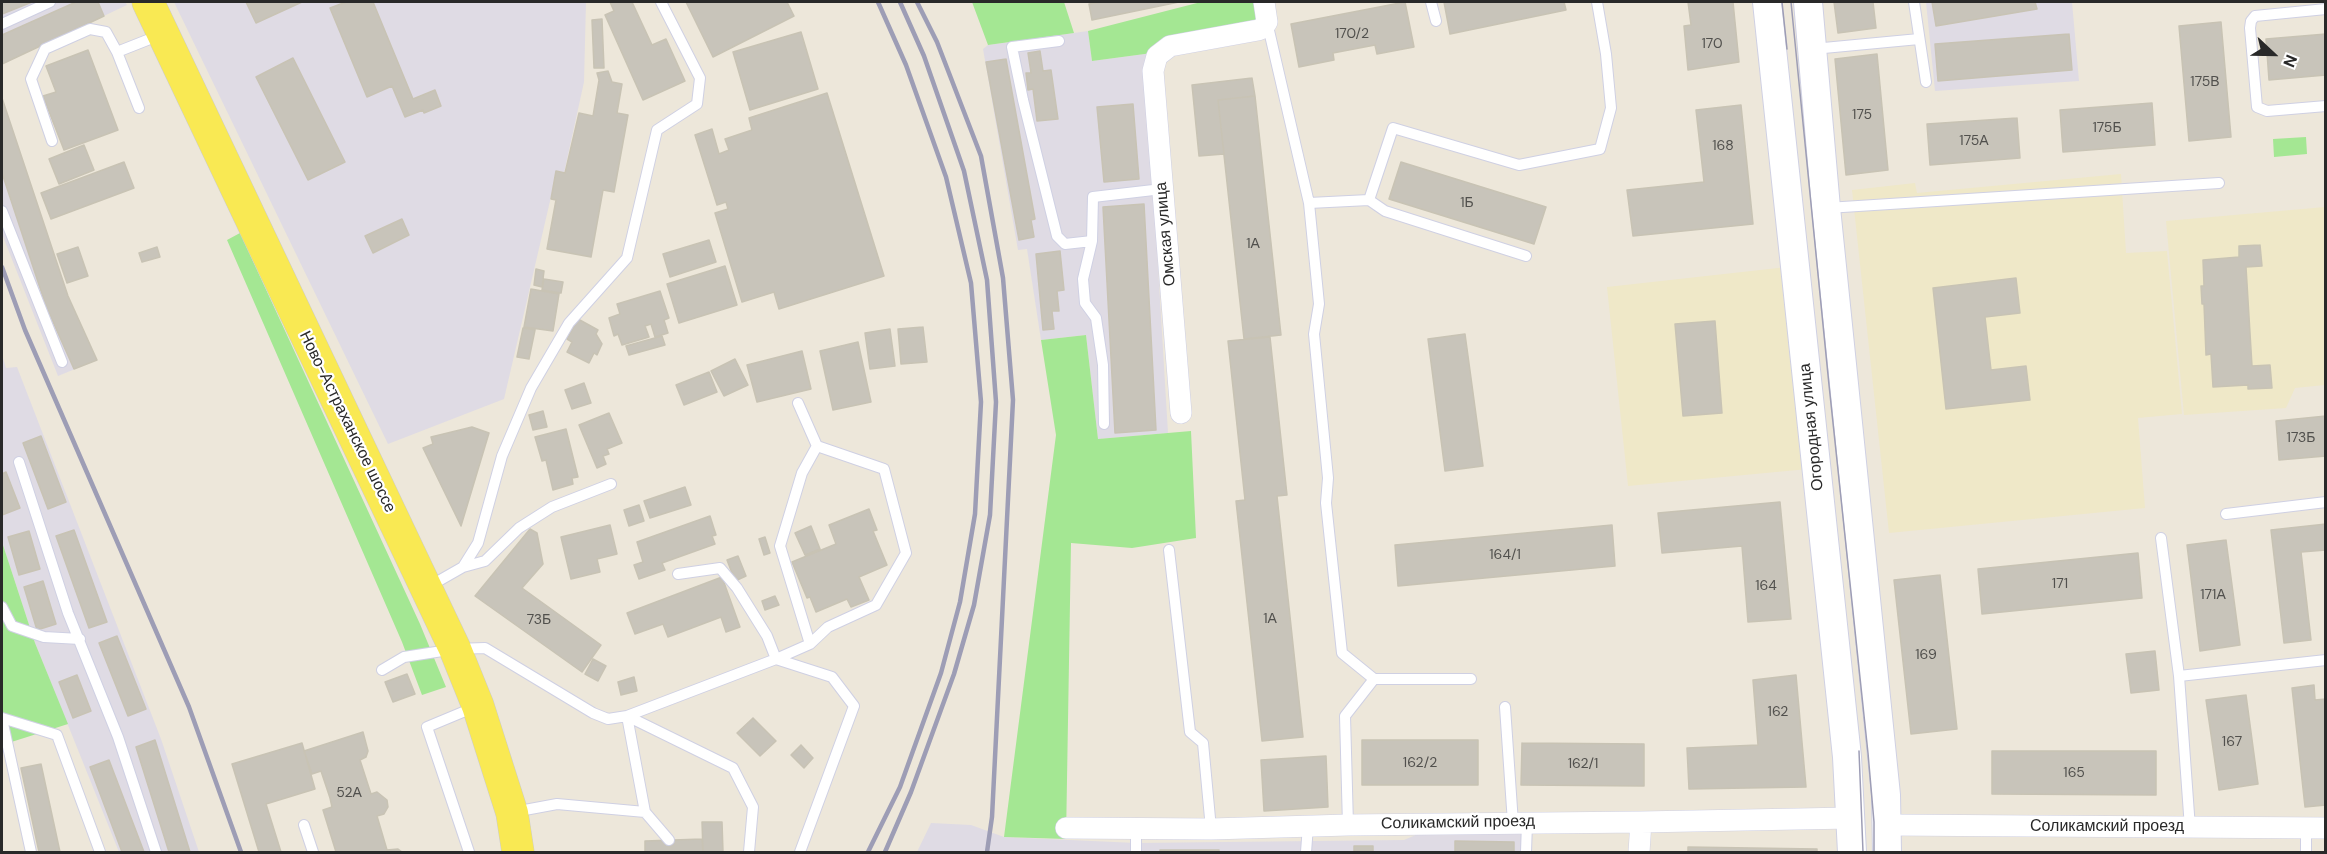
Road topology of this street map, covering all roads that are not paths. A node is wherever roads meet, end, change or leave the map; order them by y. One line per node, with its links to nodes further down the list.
1 (50, 2): 12 (lane)
2 (148, 2): 13 (main road, Ново-Астраханское шоссе)
3 (661, 2): 41 (lane)
4 (1431, 2): 11 (lane)
5 (1597, 2): 24 (lane)
6 (1767, 2): 60 (street, Огородная улица)
7 (1809, 2): 16 (street)
8 (1914, 2): 14 (lane)
9 (2325, 9): 19 (lane)
10 (1265, 12): 23 (street, Омская улица); 25 (lane)
11 (1436, 21)
12 (2, 24)
13 (163, 33): 17 (lane); 43 (main road, Ново-Астраханское шоссе)
14 (1919, 39): 16 (lane); 18 (lane)
15 (1059, 40): 28 (lane)
16 (1813, 49): 26 (street)
17 (117, 51): 20 (lane); 21 (lane)
18 (1926, 82)
19 (2325, 106)
20 (139, 108)
21 (52, 141)
22 (2219, 183): 26 (lane)
23 (1162, 189): 28 (lane); 32 (street, Омская улица)
24 (1369, 200): 25 (lane); 29 (lane)
25 (1309, 203): 52 (lane)
26 (1826, 208): 71 (street)
27 (2, 211): 30 (lane)
28 (1092, 242): 33 (lane)
29 (1526, 256)
30 (62, 362)
31 (798, 403): 34 (lane)
32 (1181, 413)
33 (1104, 424)
34 (817, 446): 46 (lane); 46 (lane)
35 (19, 462): 45 (lane)
36 (611, 484): 41 (lane)
37 (2325, 502): 38 (lane)
38 (2226, 514)
39 (2161, 538): 51 (lane)
40 (1169, 550): 70 (lane)
41 (463, 567): 43 (lane)
42 (678, 574): 48 (lane)
43 (427, 588): 47 (main road, Ново-Астраханское шоссе)
44 (2, 607): 45 (lane)
45 (80, 639): 75 (lane)
46 (810, 644): 48 (lane)
47 (455, 649): 50 (lane); 54 (main road, Ново-Астраханское шоссе); 56 (lane)
48 (776, 659): 56 (lane); 80 (lane)
49 (2325, 660): 51 (lane)
50 (382, 670)
51 (2179, 676): 67 (lane)
52 (1374, 679): 53 (lane); 64 (lane)
53 (1471, 679)
54 (478, 706): 59 (main road, Ново-Астраханское шоссе); 77 (lane)
55 (1505, 707): 62 (lane)
56 (627, 716): 58 (lane); 79 (lane)
57 (2, 718): 73 (lane); 74 (lane)
58 (645, 812): 59 (lane); 72 (lane)
59 (512, 813): 78 (main road, Ново-Астраханское шоссе)
60 (1850, 818): 61 (street, Соликамский проезд); 85 (street, Огородная улица)
61 (1641, 822): 62 (street, Соликамский проезд); 84 (street)
62 (1520, 823): 64 (street, Соликамский проезд); 83 (lane)
63 (304, 825): 76 (lane)
64 (1348, 825): 65 (street, Соликамский проезд)
65 (1308, 826): 70 (street, Соликамский проезд); 82 (lane)
66 (1066, 828): 69 (street, Соликамский проезд)
67 (2190, 828): 68 (street, Соликамский проезд); 71 (street, Соликамский проезд)
68 (2316, 828): 86 (lane)
69 (1136, 829): 70 (street, Соликамский проезд); 81 (lane)
70 (1211, 829)
71 (1888, 839)
72 (669, 840)
73 (31, 852)
74 (100, 852)
75 (156, 852)
76 (313, 852)
77 (469, 852)
78 (518, 852)
79 (749, 852)
80 (800, 852)
81 (1136, 852)
82 (1306, 852)
83 (1526, 852)
84 (1639, 852)
85 (1852, 852)
86 (2306, 852)

